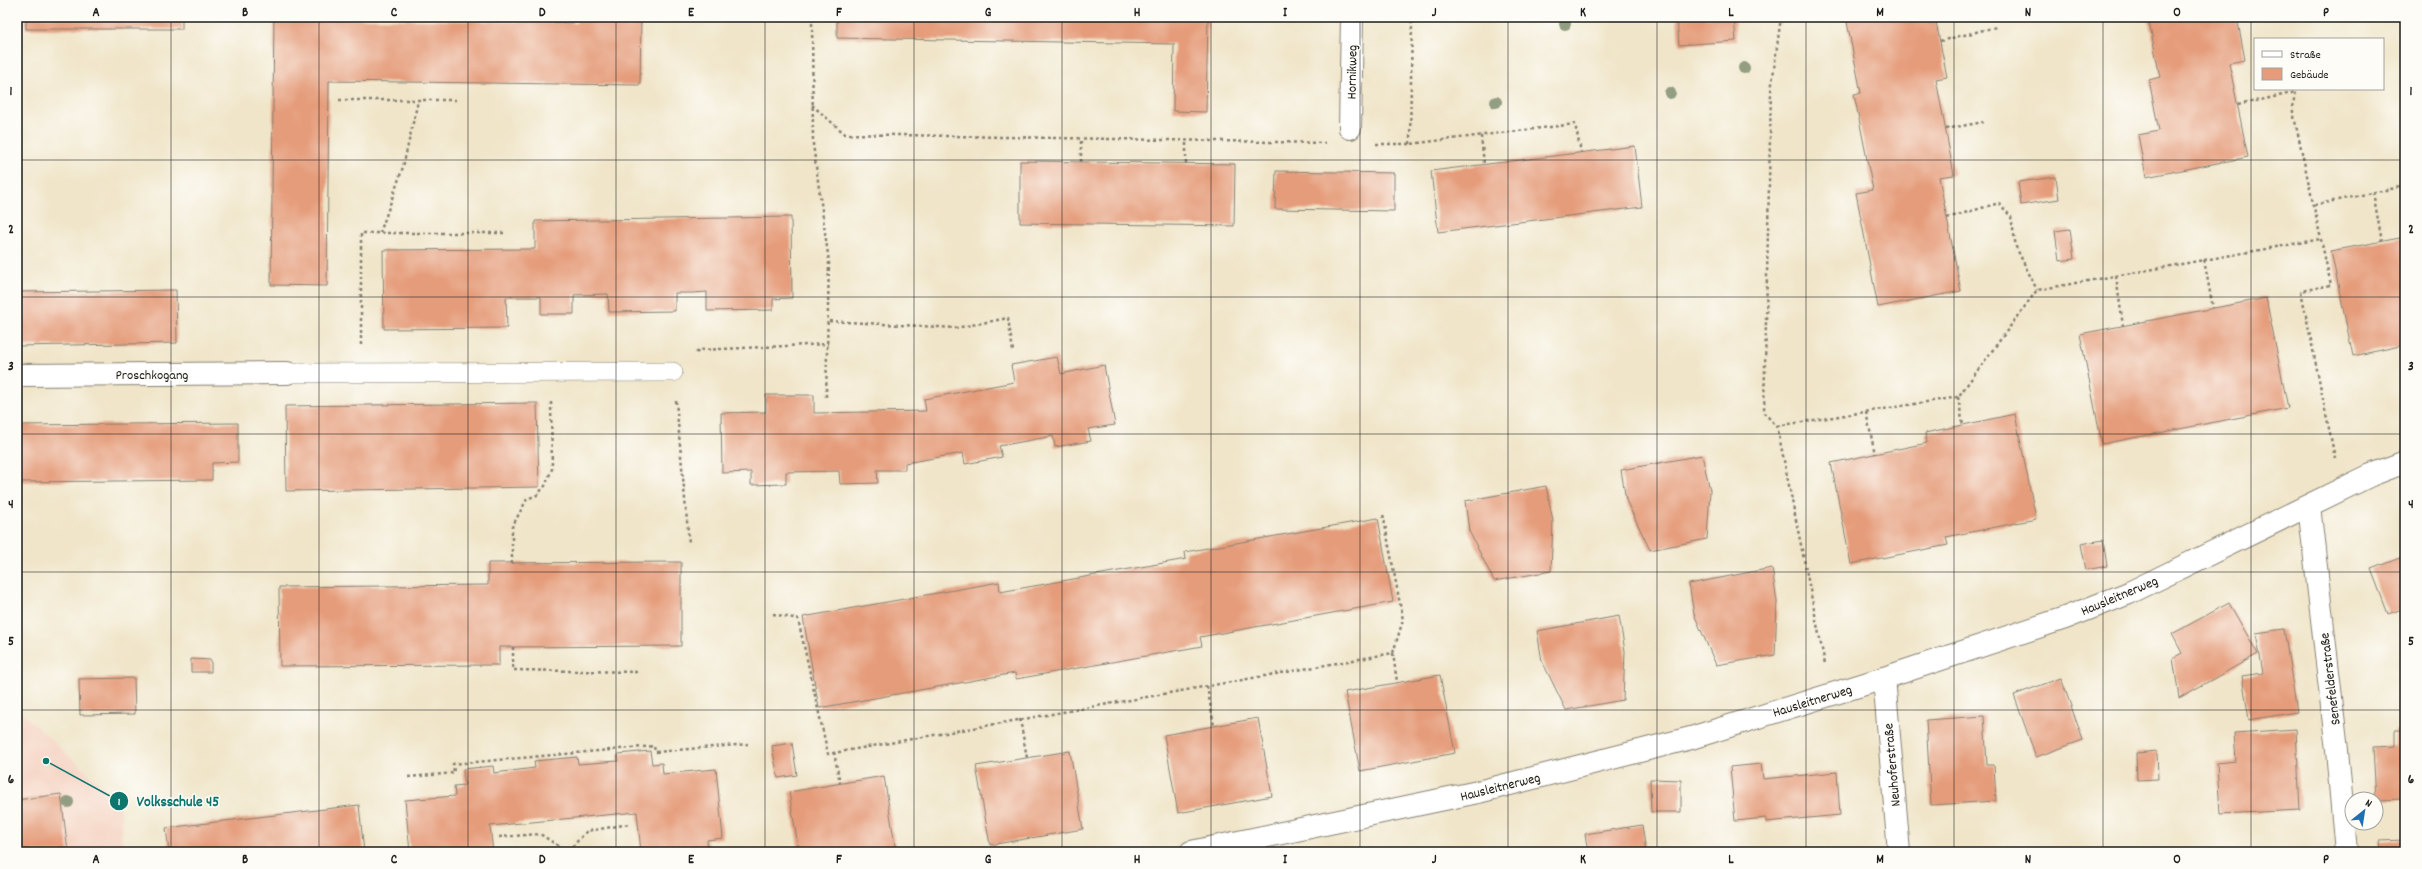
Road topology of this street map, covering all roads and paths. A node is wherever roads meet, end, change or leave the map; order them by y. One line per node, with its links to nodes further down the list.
1 (812, 17): 10 (path)
2 (1352, 17): 13 (street, Hornikweg)
3 (1412, 17): 20 (path)
4 (1781, 17): 50 (path)
5 (1996, 27): 6 (path)
6 (1940, 41)
7 (339, 100): 9 (path)
8 (456, 100): 9 (path)
9 (418, 101): 29 (path)
10 (812, 105): 16 (path); 37 (path)
11 (2238, 105): 27 (path)
12 (1983, 122): 14 (path)
13 (1350, 128)
14 (1946, 129)
15 (1481, 136): 20 (path); 21 (path); 24 (path)
16 (1081, 139): 17 (path); 22 (path)
17 (1186, 140): 18 (path); 23 (path)
18 (1330, 143)
19 (1370, 144): 20 (path)
20 (1410, 144)
21 (1581, 152)
22 (1081, 162)
23 (1186, 164)
24 (1484, 164)
25 (2405, 186): 26 (path)
26 (2373, 192): 27 (path); 32 (path)
27 (2314, 205): 31 (path)
28 (1947, 218): 35 (path)
29 (380, 233): 30 (path); 44 (path)
30 (507, 233)
31 (2321, 239): 33 (path); 53 (path)
32 (2382, 242)
33 (2204, 260): 34 (path); 36 (path)
34 (2116, 276): 35 (path); 38 (path)
35 (2037, 290): 47 (path)
36 (2213, 308)
37 (829, 321): 39 (path); 40 (path)
38 (2124, 326)
39 (828, 344): 42 (path); 46 (path)
40 (1014, 351)
41 (550, 372): 42 (lane); 44 (lane); 57 (path)
42 (673, 372): 56 (path)
43 (287, 373): 44 (lane); 45 (street, Proschkogang)
44 (362, 373)
45 (17, 375)
46 (826, 397)
47 (1958, 397): 48 (path); 49 (path)
48 (1866, 412): 50 (path); 51 (path)
49 (1963, 425)
50 (1777, 426): 61 (path)
51 (1875, 454)
52 (2405, 462): 54 (street, Hausleitnerweg)
53 (2336, 464)
54 (2308, 506): 63 (street, Hausleitnerweg); 78 (street, Senefelderstraße)
55 (1383, 514): 60 (path)
56 (689, 543)
57 (512, 564)
58 (773, 614): 69 (path)
59 (513, 647): 62 (path)
60 (1394, 653): 64 (path); 65 (path)
61 (1826, 669)
62 (638, 672)
63 (1884, 678): 76 (street, Hausleitnerweg); 77 (street, Neuhoferstraße)
64 (1397, 682)
65 (1207, 686): 66 (path); 67 (path)
66 (1020, 719): 69 (path); 70 (path)
67 (1214, 726)
68 (748, 744): 71 (path)
69 (834, 752): 72 (path)
70 (1027, 758)
71 (408, 777)
72 (840, 784)
73 (630, 824): 75 (path)
74 (499, 838): 75 (path)
75 (568, 852)
76 (1191, 852)
77 (1899, 852)
78 (2346, 852)

